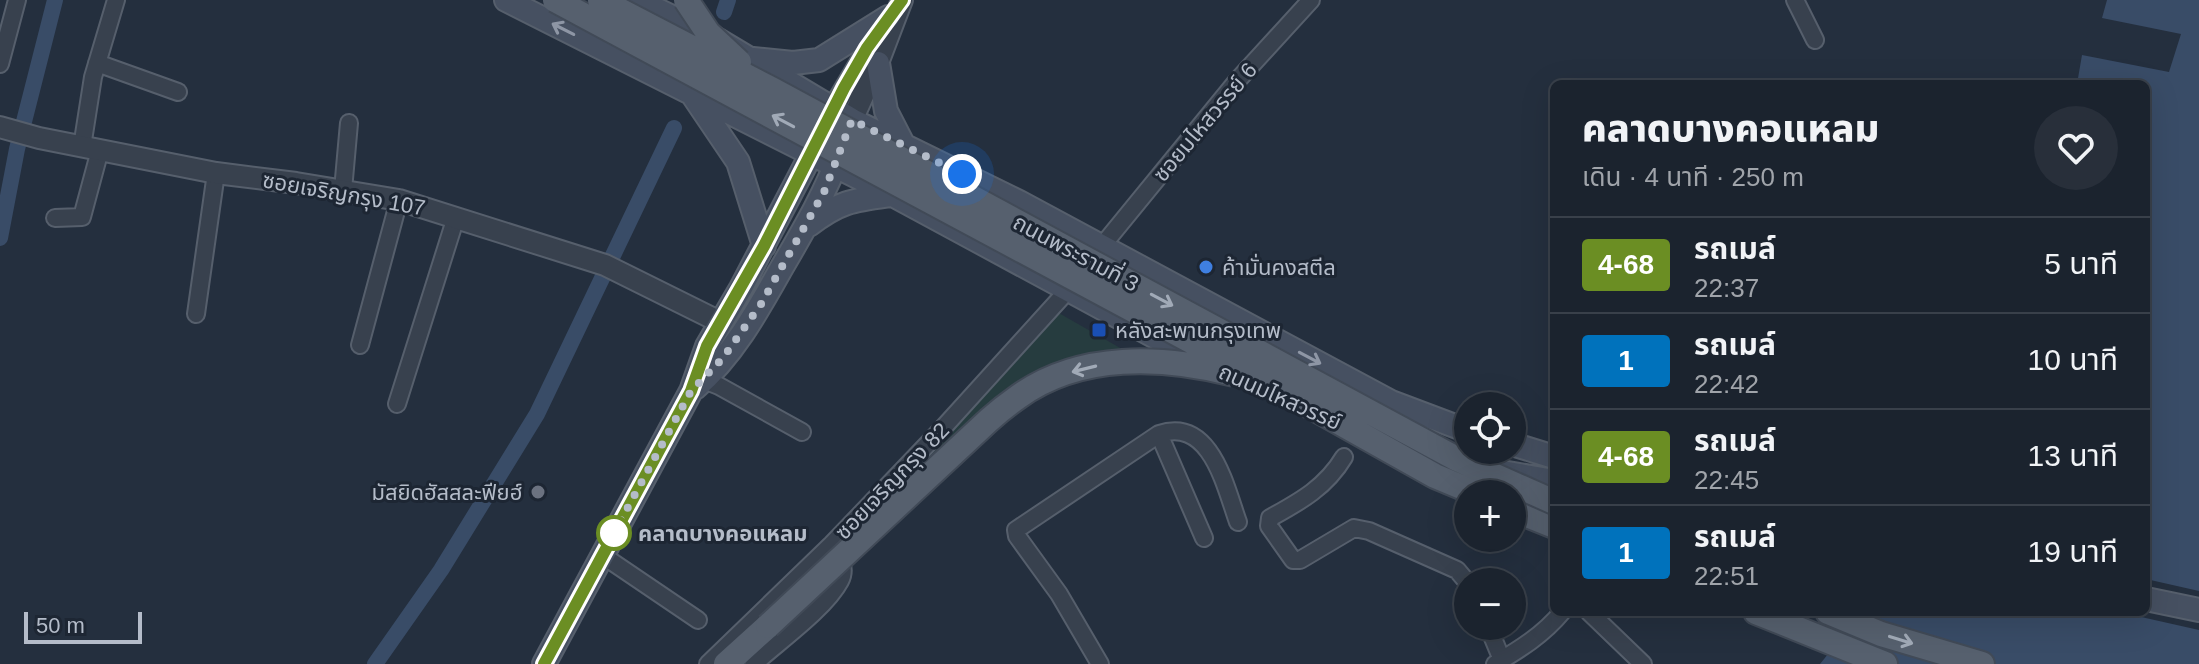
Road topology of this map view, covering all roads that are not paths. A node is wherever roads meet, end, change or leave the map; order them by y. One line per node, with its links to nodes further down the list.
1 (17, 0): 16 (street)
2 (116, 0): 14 (street)
3 (506, 0): 12 (main road, one-way to 3)
4 (555, 0): 40 (main road, ถนนพระรามที่ 3, one-way to 4, bridge)
5 (600, 0): 17 (main road, ถนนพระรามที่ 3, bridge)
6 (686, 0): 17 (main road, bridge)
7 (1311, 0): 35 (street, ซอยมไหสวรรย์ 6)
8 (1795, 0): 11 (street)
9 (646, 5): 12 (main road); 13 (main road)
10 (897, 6): 13 (main road); 15 (street); 20 (street)
11 (1815, 40)
12 (620, 57): 19 (main road)
13 (748, 58): 20 (main road)
14 (97, 63): 18 (street); 24 (street)
15 (878, 63): 20 (street); 23 (main road)
16 (0, 64)
17 (773, 90): 53 (main road, ถนนพระรามที่ 3, one-way to 53, bridge)
18 (178, 92)
19 (693, 94): 25 (main road); 34 (main road)
20 (842, 115): 23 (main road, ถนนมไหสวรรย์); 25 (main road); 26 (main road)
21 (349, 123): 28 (street)
22 (0, 127): 24 (street, ซอยเจริญกรุง 107)
23 (904, 146): 35 (main road, ถนนมไหสวรรย์)
24 (91, 149): 27 (street, ซอยเจริญกรุง 107); 32 (street)
25 (812, 156): 26 (main road, ถนนมไหสวรรย์); 34 (main road)
26 (835, 167): 29 (main road, ถนนมไหสวรรย์); 33 (main road)
27 (216, 173): 28 (street, ซอยเจริญกรุง 107); 37 (street)
28 (343, 190): 30 (street, ซอยเจริญกรุง 107)
29 (893, 195): 33 (main road); 36 (main road, ถนนมไหสวรรย์)
30 (399, 200): 31 (street, ซอยเจริญกรุง 107); 39 (street)
31 (456, 217): 38 (street, ซอยเจริญกรุง 107); 42 (street)
32 (55, 218)
33 (805, 228): 41 (main road)
34 (764, 246): 38 (main road)
35 (1102, 246): 43 (main road, ถนนมไหสวรรย์, one-way to 43)
36 (1068, 290): 51 (main road, ถนนมไหสวรรย์); 58 (street, ซอยเจริญกรุง 82)
37 (196, 314)
38 (720, 322): 41 (main road)
39 (360, 345)
40 (1271, 384): 52 (main road, ถนนพระรามที่ 3, bridge); 72 (main road, one-way to 72, bridge)
41 (698, 386): 44 (street); 59 (main road)
42 (397, 404)
43 (1454, 426)
44 (802, 432)
45 (1159, 434): 55 (street); 57 (street); 74 (street)
46 (1526, 446): 47 (main road)
47 (1550, 446)
48 (1526, 448): 49 (main road)
49 (1550, 456)
50 (1344, 457): 60 (street)
51 (1547, 482)
52 (1454, 484)
53 (1550, 500)
54 (1526, 515): 56 (main road)
55 (1238, 522)
56 (1550, 524)
57 (1204, 538)
58 (832, 544): 71 (street, ซอยเจริญกรุง 82); 73 (street)
59 (602, 555): 67 (street); 70 (main road)
60 (1454, 569)
61 (2150, 600): 62 (main road)
62 (2199, 610)
63 (1559, 616): 69 (street)
64 (1593, 616): 75 (street)
65 (1766, 616): 76 (main road)
66 (1838, 616): 77 (main road, one-way to 77)
67 (698, 620)
68 (1492, 640): 69 (street)
69 (1498, 662)
70 (544, 664)
71 (708, 664)
72 (726, 664)
73 (754, 664)
74 (1100, 664)
75 (1643, 664)
76 (1885, 664)
77 (1982, 664)

